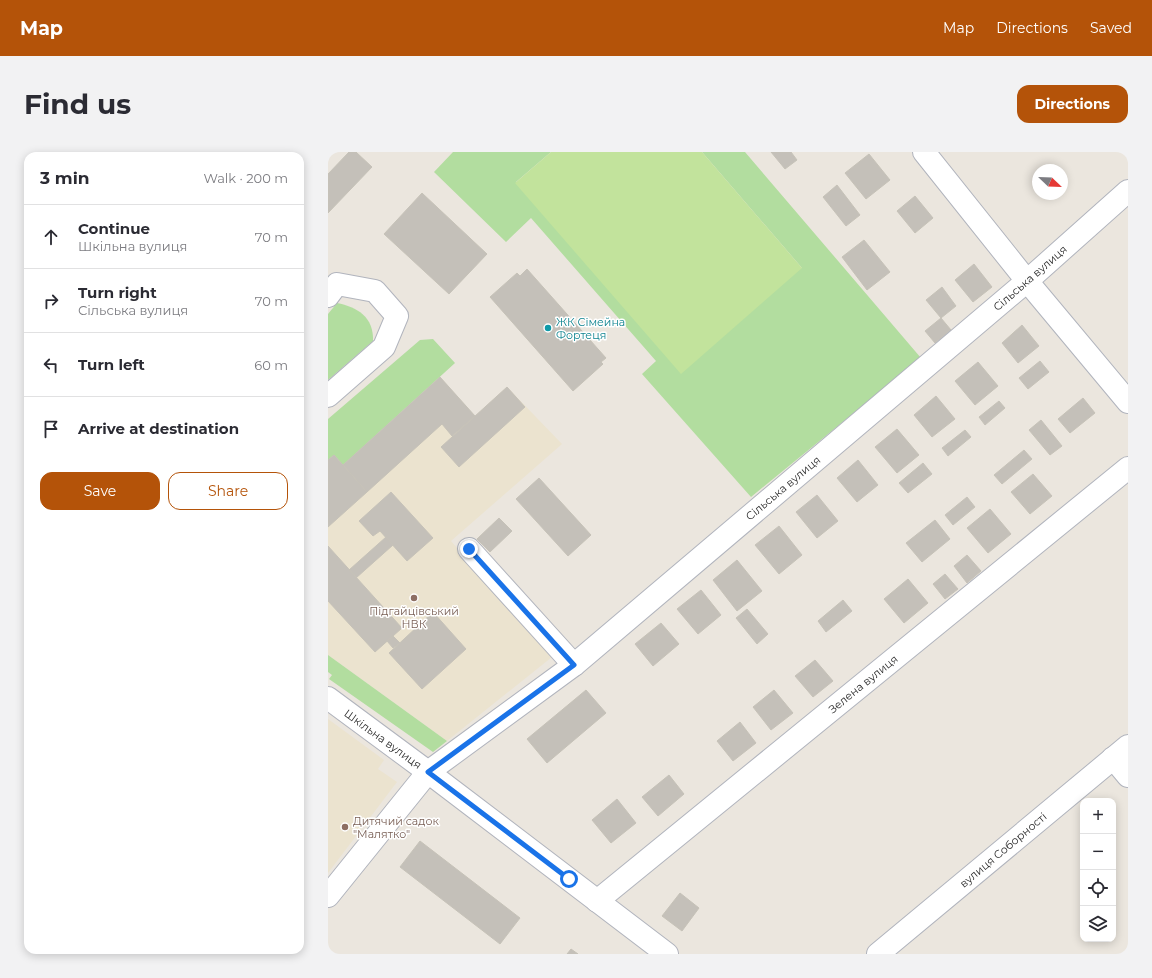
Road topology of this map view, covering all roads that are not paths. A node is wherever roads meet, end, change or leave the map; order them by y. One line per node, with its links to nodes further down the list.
1 (924, 152): 3 (street)
2 (1128, 191): 3 (street, Сільська вулиця)
3 (1027, 281): 6 (street); 9 (street, Сільська вулиця)
4 (328, 296): 5 (street)
5 (328, 396)
6 (1128, 402)
7 (1128, 468): 15 (street, Зелена вулиця)
8 (469, 549): 9 (street)
9 (574, 665): 12 (street, Сільська вулиця)
10 (328, 698): 12 (street, Шкільна вулиця)
11 (1121, 752): 13 (street); 17 (street, вулиця Соборності)
12 (428, 772): 14 (street, Сільська вулиця); 15 (street, Шкільна вулиця)
13 (1128, 776)
14 (328, 896)
15 (597, 901): 16 (street, Шкільна вулиця)
16 (667, 954)
17 (878, 954)

